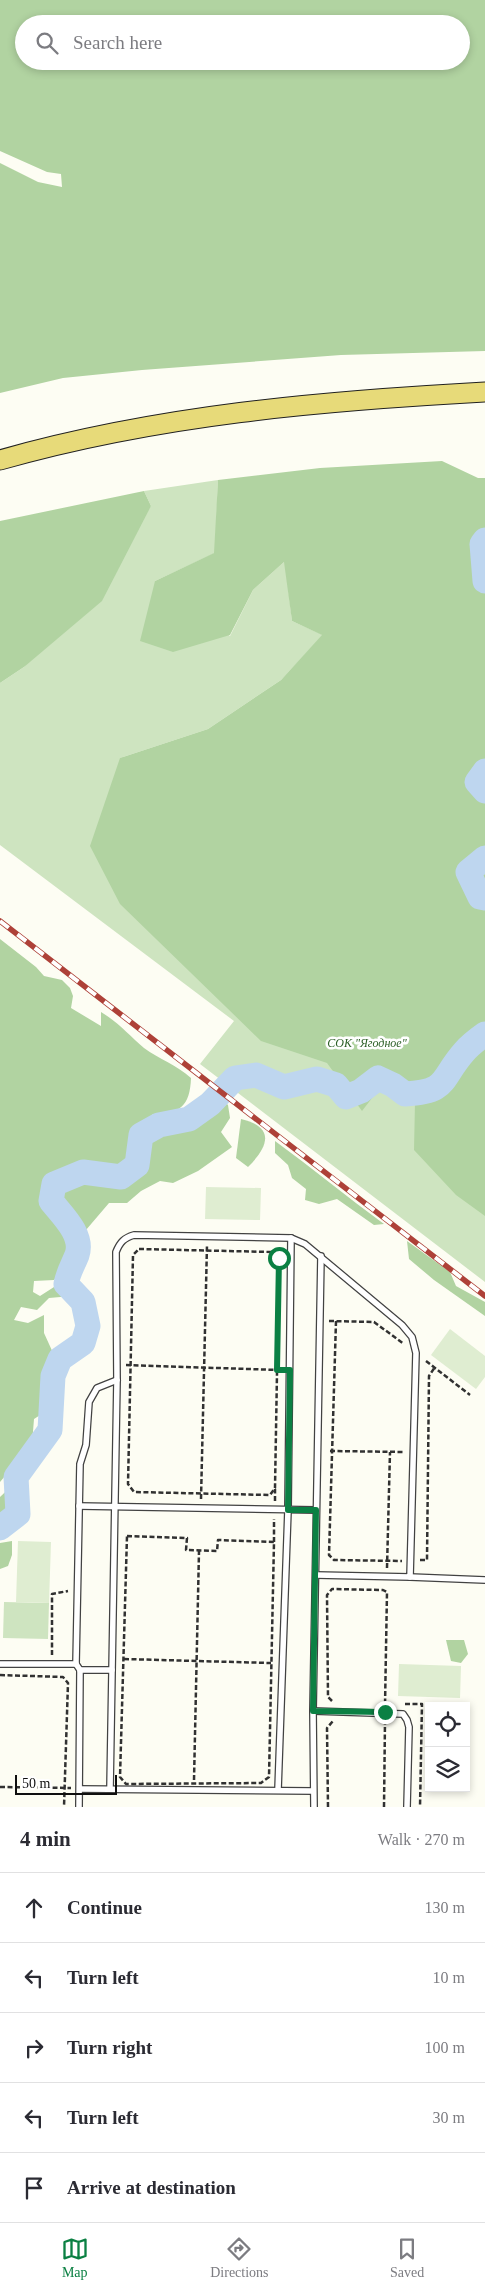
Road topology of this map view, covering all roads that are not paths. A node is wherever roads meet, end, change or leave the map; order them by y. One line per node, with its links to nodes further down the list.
1 (485, 392): 2 (main road)
2 (0, 460)
3 (291, 1238): 4 (lane); 5 (lane); 8 (lane)
4 (321, 1256): 9 (lane); 11 (lane)
5 (117, 1380): 6 (lane); 7 (lane)
6 (79, 1506): 7 (lane); 14 (lane)
7 (115, 1506): 8 (lane); 15 (lane)
8 (288, 1510): 9 (lane); 19 (lane)
9 (316, 1510): 10 (lane)
10 (316, 1575): 11 (lane); 16 (lane)
11 (410, 1578): 12 (lane)
12 (485, 1580)
13 (0, 1664): 14 (lane)
14 (78, 1667): 15 (lane); 17 (lane)
15 (112, 1670): 18 (lane)
16 (313, 1711): 20 (lane); 23 (lane)
17 (80, 1788): 18 (lane); 21 (lane)
18 (110, 1789): 19 (lane)
19 (278, 1790): 20 (lane)
20 (313, 1791): 22 (lane)
21 (80, 1807)
22 (314, 1807)
23 (407, 1807)

